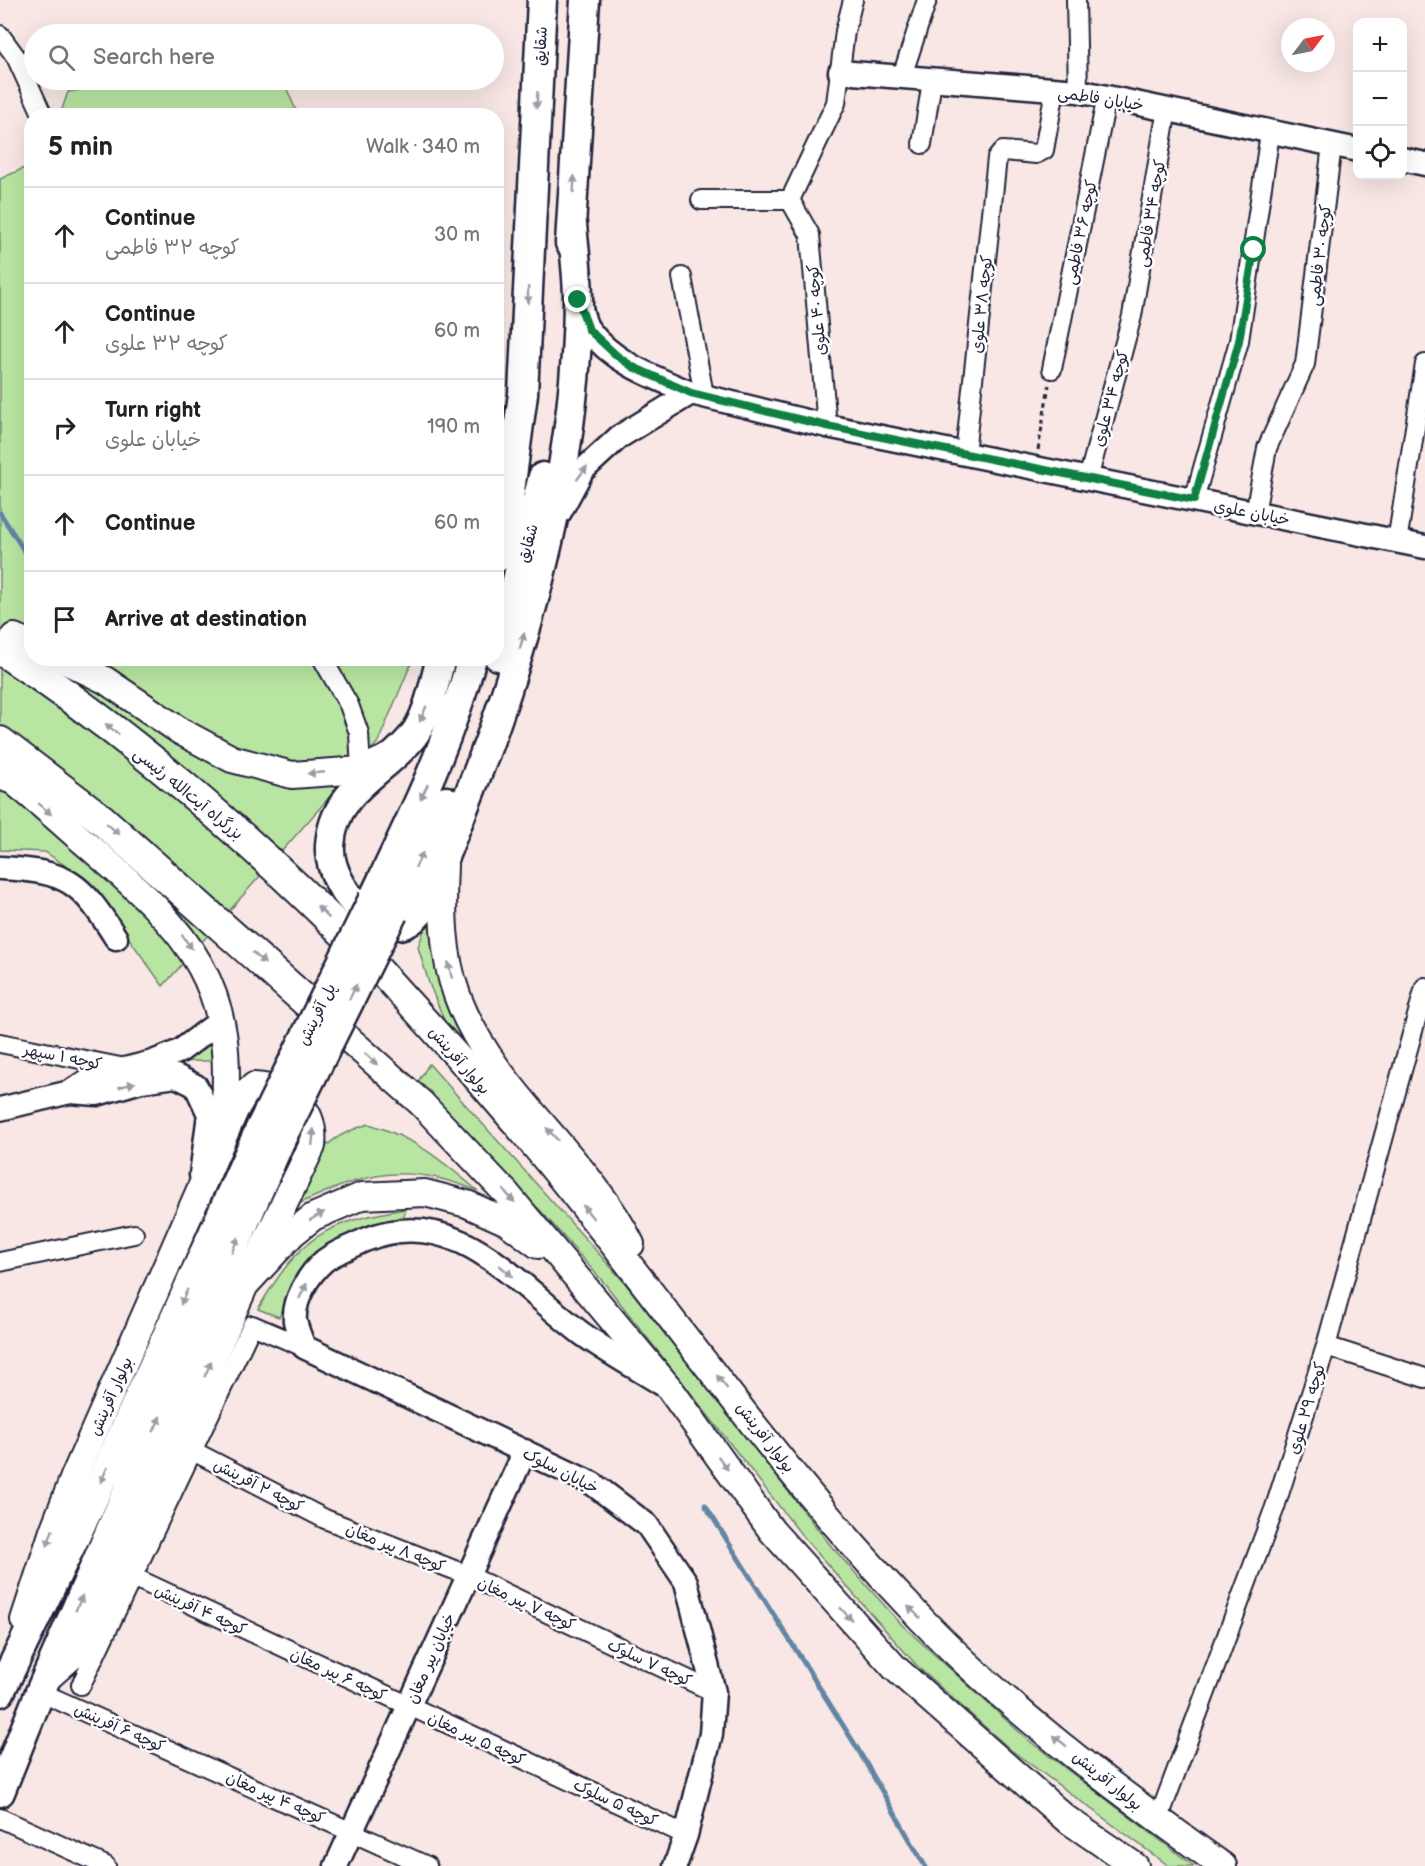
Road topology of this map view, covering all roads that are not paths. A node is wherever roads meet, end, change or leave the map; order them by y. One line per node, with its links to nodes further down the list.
1 (542, 0): 31 (main road, شقایق, one-way to 31)
2 (585, 0): 25 (main road, شقایق, one-way to 2)
3 (853, 0): 7 (street)
4 (927, 0): 9 (street)
5 (1076, 0): 13 (street)
6 (0, 35): 8 (street)
7 (840, 72): 9 (street, خیابان فاطمی); 24 (street)
8 (24, 74)
9 (902, 76): 10 (street, خیابان فاطمی)
10 (932, 81): 12 (street, خیابان فاطمی); 18 (street)
11 (31, 90): 15 (street)
12 (1054, 90): 13 (street, خیابان فاطمی); 35 (street, کوچه ۳۸ علوی)
13 (1078, 91): 14 (street, خیابان فاطمی)
14 (1107, 96): 16 (street, خیابان فاطمی); 30 (street, کوچه ۳۶ فاطمی)
15 (39, 108)
16 (1167, 110): 17 (street, خیابان فاطمی); 28 (street, کوچه ۳۴ فاطمی)
17 (1270, 132): 19 (street, خیابان فاطمی); 37 (street)
18 (922, 144)
19 (1332, 145): 20 (street, خیابان فاطمی); 38 (street, کوچه ۳۰ فاطمی)
20 (1353, 149)
21 (1407, 160): 22 (street)
22 (1425, 164)
23 (700, 200): 24 (street)
24 (790, 200): 33 (street, کوچه ۴۰ علوی)
25 (572, 224): 27 (main road, شقایق); 43 (main road, شقایق, one-way to 25)
26 (682, 277): 32 (street)
27 (578, 300): 32 (street, خیابان علوی); 39 (main road, شقایق)
28 (1132, 316): 36 (street, کوچه ۳۴ علوی)
29 (1425, 364): 41 (street)
30 (1052, 369)
31 (523, 394): 34 (main road); 40 (main road, شقایق)
32 (698, 394): 33 (street, خیابان علوی); 39 (street, one-way to 32)
33 (827, 426): 35 (street, خیابان علوی)
34 (504, 445)
35 (965, 454): 36 (street, خیابان علوی)
36 (1088, 479): 37 (street, خیابان علوی)
37 (1194, 500): 38 (street, خیابان علوی)
38 (1255, 513): 41 (street, خیابان علوی)
39 (553, 524): 56 (main road, شقایق, one-way to 39)
40 (504, 528)
41 (1397, 542): 42 (street, خیابان علوی)
42 (1425, 547)
43 (504, 631)
44 (11, 641): 45 (highway, بزرگراه آیت‌الله رئیسی, one-way to 44)
45 (24, 653)
46 (37, 666): 60 (highway, بزرگراه آیت‌الله رئیسی, one-way to 46)
47 (76, 666): 54 (main road, one-way to 47)
48 (327, 666): 54 (street)
49 (439, 666): 53 (main road, شقایق, one-way to 53)
50 (470, 666): 58 (main road, one-way to 58)
51 (495, 666): 58 (main road, شقایق, one-way to 51)
52 (0, 742): 63 (highway, one-way to 63)
53 (393, 756): 54 (main road); 56 (main road, شقایق)
54 (361, 770)
55 (3, 772): 62 (main road, one-way to 62)
56 (445, 854): 75 (main road, one-way to 56)
57 (0, 867): 59 (street)
58 (383, 906): 68 (main road, پل آفرینش, bridge)
59 (116, 938)
60 (364, 953): 75 (main road, بولوار آفرینش, one-way to 60)
61 (1425, 987): 76 (street, کوچه ۲۹ علوی)
62 (220, 1020): 65 (street); 69 (main road)
63 (327, 1020): 73 (main road, one-way to 73)
64 (0, 1043): 65 (street, کوچه ۱ سپهر)
65 (126, 1068): 66 (street)
66 (70, 1092): 67 (street); 70 (street, one-way to 70)
67 (0, 1109)
68 (270, 1134): 87 (main road, one-way to 68); 89 (main road, بولوار آفرینش, one-way to 89)
69 (221, 1142): 70 (main road, بولوار آفرینش); 74 (main road, بولوار آفرینش, one-way to 69)
70 (199, 1195): 89 (main road, بولوار آفرینش, one-way to 89)
71 (134, 1234): 72 (street)
72 (0, 1262)
73 (583, 1282): 74 (main road, one-way to 73); 79 (main road)
74 (245, 1285): 87 (main road, one-way to 74)
75 (662, 1306): 96 (main road, بولوار آفرینش, one-way to 75)
76 (1326, 1346): 78 (street); 96 (street, کوچه ۲۹ علوی)
77 (304, 1347): 79 (street, one-way to 79); 80 (street); 81 (street, خیابان سلوک)
78 (1425, 1378)
79 (670, 1389): 103 (main road, one-way to 103)
80 (193, 1450): 82 (street, کوچه ۲ آفرینش); 84 (street)
81 (525, 1451): 83 (street, خیابان پیر مغان); 90 (street, خیابان سلوک)
82 (325, 1519): 83 (street, کوچه ۸ پیر مغان)
83 (467, 1575): 85 (street, کوچه ۷ پیر مغان); 91 (street, خیابان پیر مغان)
84 (133, 1577): 86 (street, کوچه ۴ آفرینش); 88 (street)
85 (587, 1632): 90 (street, کوچه ۷ سلوک)
86 (270, 1641): 91 (street, کوچه ۶ پیر مغان)
87 (43, 1685): 92 (street, کوچه ۶ آفرینش); 94 (main road)
88 (81, 1685)
89 (1, 1687)
90 (714, 1692): 98 (street, خیابان سلوک)
91 (408, 1707): 93 (street, کوچه ۵ پیر مغان); 97 (street, خیابان پیر مغان)
92 (200, 1763): 97 (street, کوچه ۴ پیر مغان)
93 (545, 1770): 98 (street, کوچه ۵ سلوک)
94 (0, 1792)
95 (0, 1818): 99 (street)
96 (1158, 1820): 104 (main road, بولوار آفرینش)
97 (352, 1831): 100 (street, خیابان پیر مغان); 101 (street, کوچه ۴ پیر مغان)
98 (686, 1834): 102 (street, خیابان سلوک)
99 (106, 1866)
100 (336, 1866)
101 (427, 1866)
102 (675, 1866)
103 (1135, 1866)
104 (1223, 1866)

